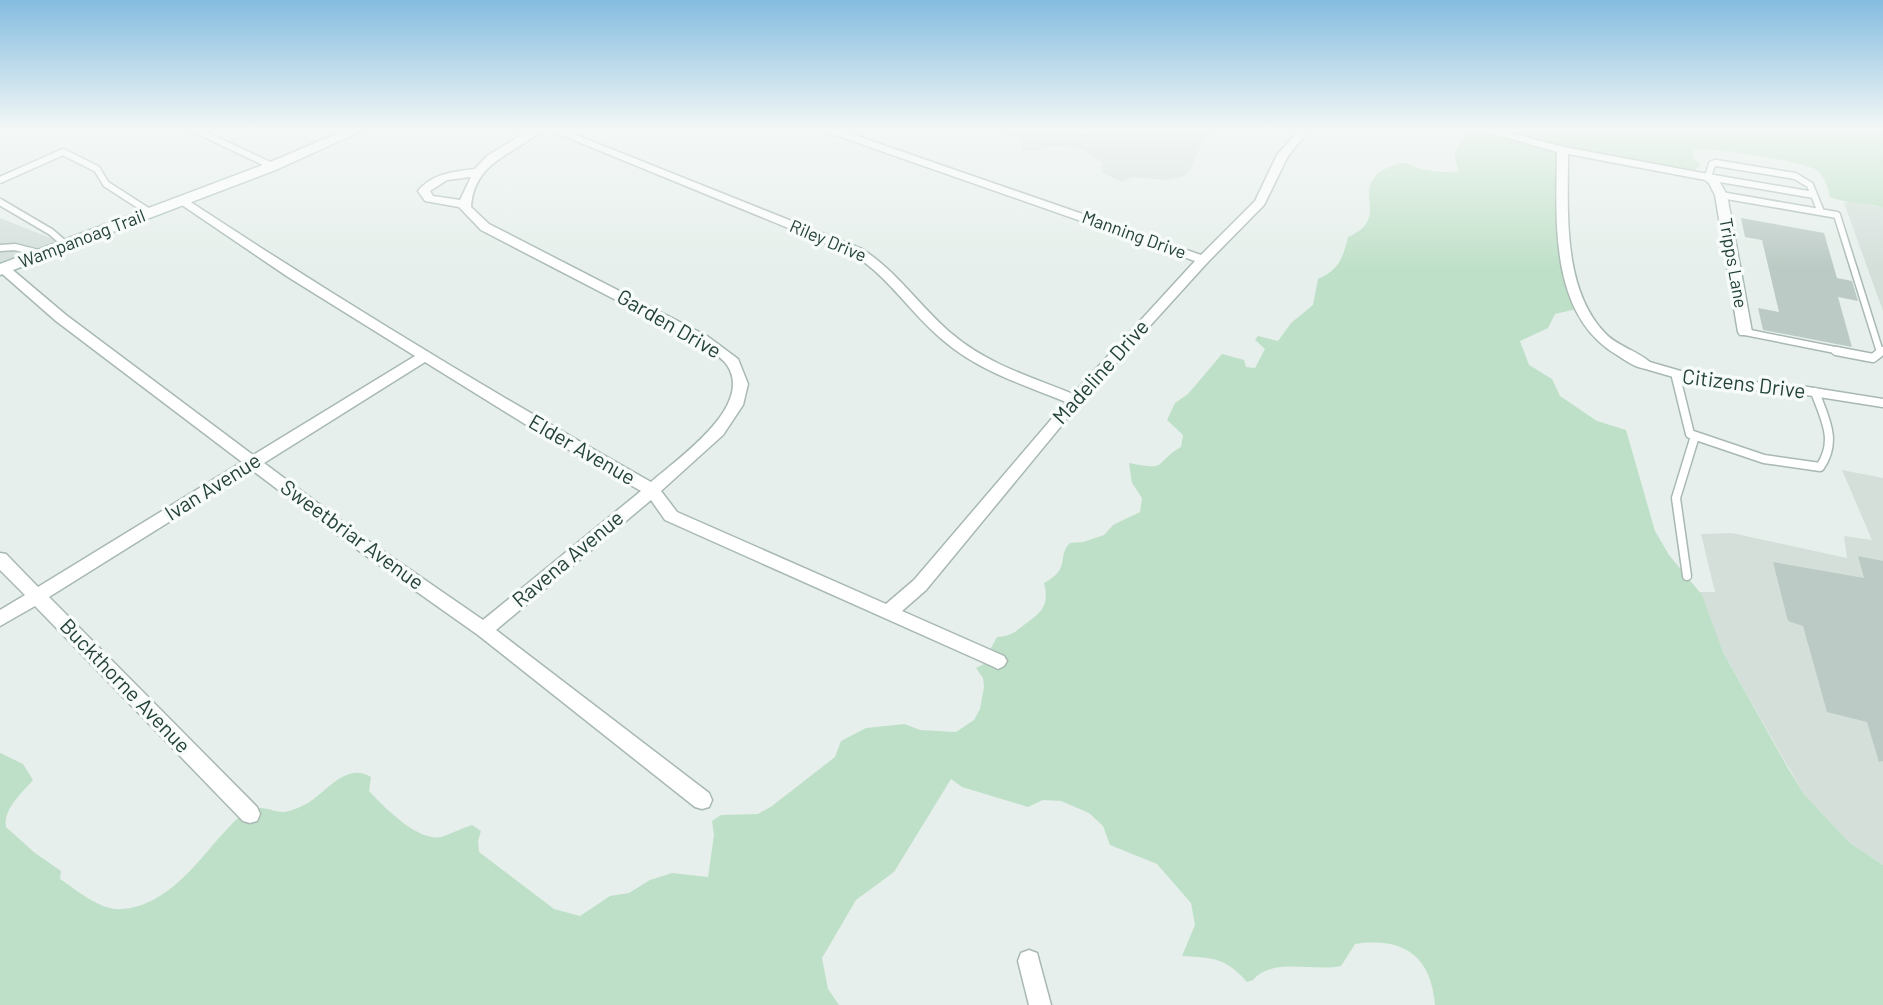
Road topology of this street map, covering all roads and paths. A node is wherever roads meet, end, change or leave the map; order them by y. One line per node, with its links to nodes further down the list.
1 (101, 176): 18 (lane)
2 (247, 176): 14 (main road, Wampanoag Trail)
3 (452, 176): 16 (street)
4 (477, 176): 16 (street)
5 (669, 176): 29 (street, Riley Drive)
6 (962, 176): 22 (street, Manning Drive)
7 (1273, 176): 22 (street, Madeline Drive)
8 (1563, 176): 26 (street, Citizens Drive)
9 (1702, 176): 11 (street)
10 (1794, 176): 13 (lane)
11 (1708, 177): 12 (street, Tripps Lane); 13 (lane)
12 (1721, 195): 17 (lane); 24 (street, Tripps Lane)
13 (1814, 195): 17 (lane)
14 (182, 201): 18 (main road, Wampanoag Trail); 25 (street, Elder Avenue)
15 (0, 202): 19 (lane)
16 (465, 204): 33 (street, Garden Drive)
17 (1821, 212): 24 (lane)
18 (151, 213): 19 (main road, Wampanoag Trail)
19 (66, 245): 21 (main road, Wampanoag Trail)
20 (2, 248): 21 (lane)
21 (42, 254): 23 (main road, Wampanoag Trail)
22 (1203, 260): 29 (street, Madeline Drive)
23 (2, 269): 32 (street, Sweetbriar Avenue)
24 (1745, 332)
25 (426, 355): 32 (street, Ivan Avenue); 33 (street, Elder Avenue)
26 (1646, 365): 27 (lane, Citizens Drive)
27 (1676, 377): 28 (lane, Citizens Drive); 31 (lane)
28 (1815, 392): 30 (lane, Citizens Drive); 31 (lane)
29 (1075, 400): 37 (street, Madeline Drive)
30 (1883, 403)
31 (1695, 436): 35 (lane)
32 (254, 462): 36 (street, Ivan Avenue); 39 (street, Sweetbriar Avenue)
33 (652, 490): 37 (street, Elder Avenue); 39 (street, Ravena Avenue)
34 (0, 559): 36 (street, Buckthorne Avenue)
35 (1687, 576)
36 (38, 596): 38 (street, Ivan Avenue); 42 (street, Buckthorne Avenue)
37 (890, 611): 40 (street, Elder Avenue)
38 (0, 619)
39 (484, 630): 41 (street, Sweetbriar Avenue)
40 (998, 662)
41 (702, 800)
42 (250, 814)
43 (1030, 961): 44 (street)
44 (1040, 1005)

